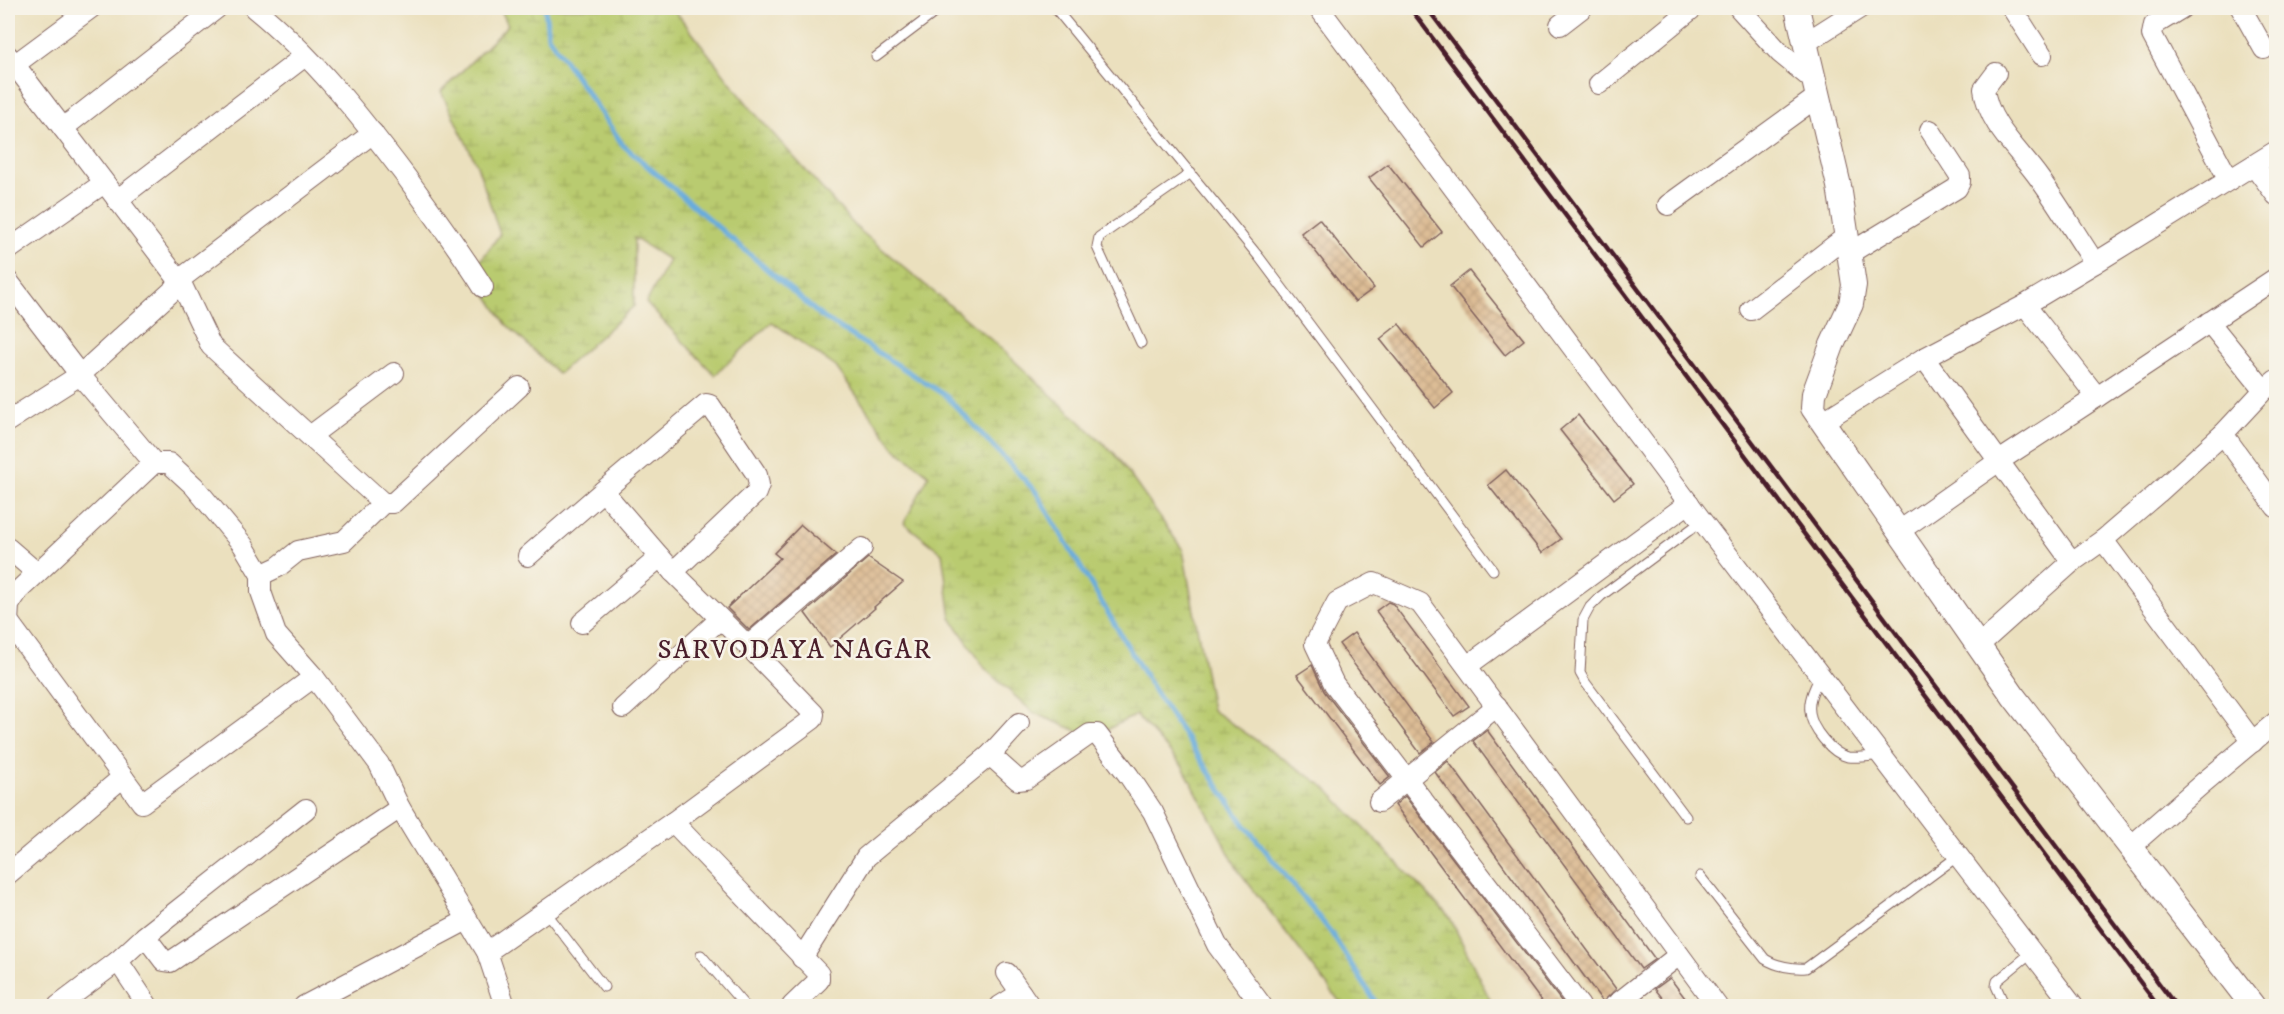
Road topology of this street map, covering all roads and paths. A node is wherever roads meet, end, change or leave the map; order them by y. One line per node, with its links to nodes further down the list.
1 (91, 8): 21 (street)
2 (217, 8): 25 (street)
3 (254, 8): 19 (street)
4 (941, 8): 20 (lane)
5 (1055, 8): 30 (lane)
6 (1318, 8): 61 (street)
7 (1582, 8): 15 (street)
8 (1693, 8): 23 (street)
9 (1739, 8): 24 (street)
10 (1797, 8): 16 (street)
11 (1860, 8): 16 (street)
12 (2012, 8): 18 (street)
13 (2182, 8): 31 (street)
14 (2241, 8): 17 (street)
15 (1560, 25)
16 (1805, 43): 24 (street)
17 (2264, 49)
18 (2042, 55)
19 (305, 56): 27 (street); 34 (street)
20 (876, 57)
21 (11, 61): 25 (street)
22 (1996, 73): 38 (street)
23 (1599, 84)
24 (1815, 89): 35 (street); 36 (street)
25 (63, 128): 32 (street)
26 (1930, 130): 36 (street)
27 (374, 133): 41 (street); 42 (street)
28 (2277, 151): 29 (street)
29 (2254, 165): 31 (street); 33 (street)
30 (1191, 173): 46 (lane); 71 (lane)
31 (2229, 180): 38 (street)
32 (105, 183): 34 (street); 37 (street)
33 (2277, 195)
34 (117, 200): 41 (street)
35 (1668, 206)
36 (1848, 244): 44 (street); 54 (street)
37 (8, 250)
38 (2095, 263): 43 (street)
39 (2277, 278): 45 (street)
40 (8, 281): 49 (street)
41 (180, 281): 49 (street); 56 (street)
42 (483, 287)
43 (2025, 305): 47 (street); 52 (street)
44 (1751, 310)
45 (2209, 322): 50 (street); 52 (street)
46 (1141, 343)
47 (1924, 358): 54 (street); 57 (street)
48 (394, 373): 56 (street)
49 (80, 375): 53 (street); 58 (street)
50 (2270, 385): 55 (street)
51 (519, 387): 60 (street)
52 (2097, 397): 57 (street)
53 (8, 421)
54 (1822, 422): 64 (street)
55 (2223, 434): 62 (street); 65 (street)
56 (310, 436): 60 (street)
57 (1999, 461): 64 (street); 70 (street)
58 (154, 463): 73 (street); 74 (street)
59 (603, 491): 68 (street); 69 (street); 72 (street)
60 (383, 503): 74 (street)
61 (1689, 503): 63 (street); 80 (street)
62 (2277, 507)
63 (1702, 521): 81 (street); 95 (lane)
64 (1898, 532): 79 (street)
65 (2103, 540): 70 (street); 87 (street)
66 (8, 548): 73 (street)
67 (862, 548): 78 (street)
68 (528, 555)
69 (660, 557): 72 (street); 77 (street)
70 (2072, 562): 79 (street)
71 (1493, 570)
72 (673, 572): 75 (street)
73 (37, 573): 76 (street)
74 (261, 575): 82 (street)
75 (720, 619): 78 (street); 84 (street)
76 (8, 621): 90 (street)
77 (582, 623)
78 (748, 646): 96 (street)
79 (1978, 646): 97 (street)
80 (1467, 666): 83 (street); 91 (street)
81 (1820, 675): 89 (street); 89 (lane)
82 (314, 676): 90 (street); 93 (street)
83 (1497, 706): 91 (street); 107 (street)
84 (623, 708)
85 (2277, 722): 87 (street)
86 (1019, 723): 88 (street)
87 (2253, 742): 97 (street)
88 (990, 755): 108 (street); 120 (street)
89 (1881, 755): 98 (street)
90 (123, 777): 99 (street)
91 (1407, 779): 92 (street); 121 (street)
92 (1379, 802)
93 (400, 808): 102 (street); 103 (street)
94 (306, 809): 103 (street)
95 (1686, 817)
96 (672, 822): 101 (street); 108 (street)
97 (2130, 847): 126 (street)
98 (1958, 856): 100 (lane); 105 (street)
99 (8, 874)
100 (1700, 876)
101 (545, 911): 104 (street); 111 (lane)
102 (467, 920): 104 (street); 115 (street)
103 (145, 936): 109 (street)
104 (487, 952): 116 (street)
105 (2031, 952): 124 (lane); 125 (street)
106 (701, 955): 117 (lane)
107 (1679, 955): 122 (street); 123 (street)
108 (801, 958): 118 (street)
109 (118, 961): 113 (street); 114 (street)
110 (1007, 973): 112 (street)
111 (604, 987)
112 (1025, 1000): 119 (street)
113 (58, 1006)
114 (148, 1006)
115 (303, 1006)
116 (505, 1006)
117 (745, 1006)
118 (792, 1006)
119 (1000, 1006)
120 (1262, 1006)
121 (1580, 1006)
122 (1614, 1006)
123 (1717, 1006)
124 (2005, 1006)
125 (2073, 1006)
126 (2253, 1006)

